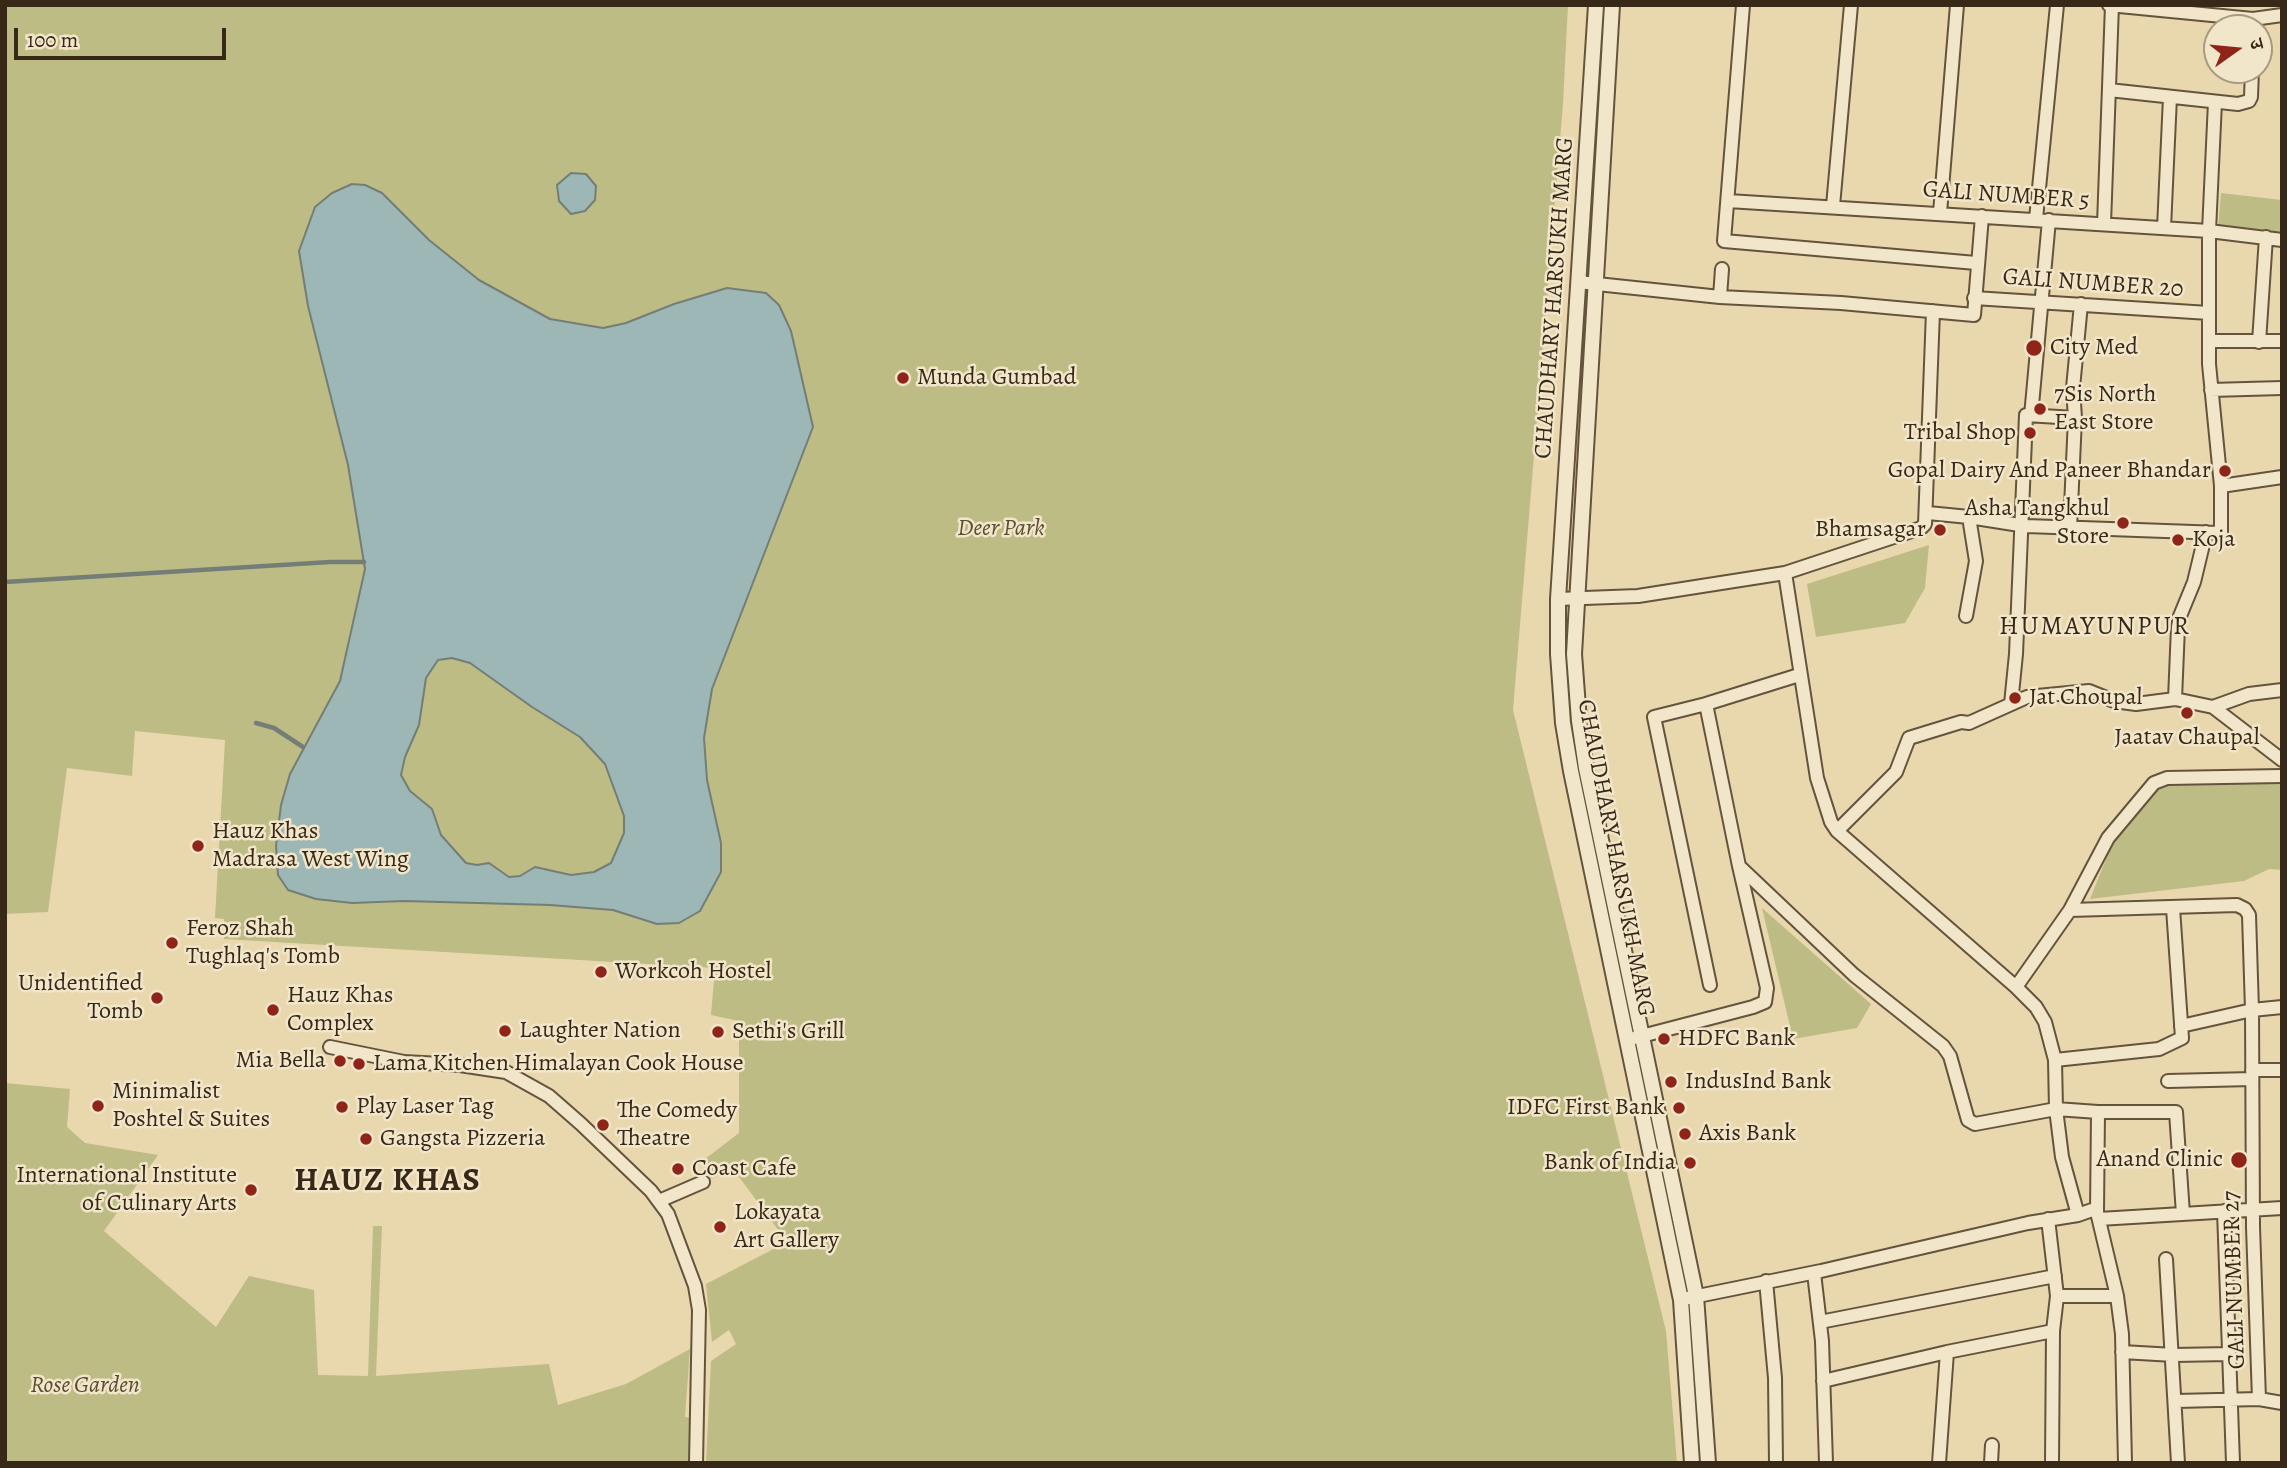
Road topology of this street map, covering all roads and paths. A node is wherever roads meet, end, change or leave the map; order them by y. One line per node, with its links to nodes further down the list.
1 (1596, 5): 9 (street, CHAUDHARY HARSUKH MARG)
2 (1612, 5): 10 (street, CHAUDHARY HARSUKH MARG)
3 (1743, 5): 15 (street)
4 (1851, 5): 16 (street)
5 (1957, 5): 17 (street)
6 (2057, 5): 19 (street)
7 (2111, 5): 8 (street); 12 (street)
8 (2203, 17)
9 (1591, 68): 10 (street); 27 (street, CHAUDHARY HARSUKH MARG)
10 (1613, 69): 28 (street, CHAUDHARY HARSUKH MARG)
11 (2251, 84): 14 (street)
12 (2109, 90): 13 (street); 20 (street)
13 (2170, 97): 14 (street); 21 (street)
14 (2215, 102): 22 (street)
15 (1728, 201): 16 (street, GALI NUMBER 5); 25 (street)
16 (1833, 206): 17 (street, GALI NUMBER 5)
17 (1940, 213): 18 (street, GALI NUMBER 5)
18 (1982, 216): 19 (street, GALI NUMBER 5); 25 (street)
19 (2043, 220): 20 (street, GALI NUMBER 5); 31 (street)
20 (2104, 224): 21 (street, GALI NUMBER 5)
21 (2164, 228): 22 (street, GALI NUMBER 5)
22 (2209, 230): 23 (street, GALI NUMBER 5); 34 (street)
23 (2266, 237): 24 (street, GALI NUMBER 5); 37 (street)
24 (2282, 240)
25 (1976, 263): 30 (street)
26 (1722, 269): 29 (street)
27 (1578, 282): 28 (street); 51 (street, CHAUDHARY HARSUKH MARG)
28 (1594, 283): 29 (street); 50 (street, CHAUDHARY HARSUKH MARG)
29 (1720, 297): 33 (street)
30 (1974, 298): 31 (street, GALI NUMBER 20); 33 (street)
31 (2042, 301): 32 (street, GALI NUMBER 20); 40 (street)
32 (2081, 304): 34 (street, GALI NUMBER 20); 41 (street)
33 (1933, 311): 44 (street)
34 (2209, 313): 35 (street)
35 (2209, 341): 37 (street); 39 (street)
36 (2282, 341): 37 (street)
37 (2259, 342)
38 (2282, 388): 39 (street)
39 (2211, 390): 43 (street)
40 (2031, 416): 41 (street); 46 (street)
41 (2076, 418): 47 (street)
42 (2282, 477): 43 (street)
43 (2221, 486): 48 (street)
44 (1928, 513): 45 (street); 49 (street)
45 (1969, 517): 46 (street); 52 (street)
46 (2021, 526): 47 (street); 57 (street)
47 (2070, 529): 48 (street)
48 (2206, 532): 55 (street)
49 (1785, 573): 50 (street); 53 (street)
50 (1576, 598): 51 (street); 70 (street, CHAUDHARY HARSUKH MARG)
51 (1558, 599): 71 (street, CHAUDHARY HARSUKH MARG)
52 (1966, 616)
53 (1799, 675): 56 (street); 61 (street)
54 (2282, 690): 58 (street)
55 (2175, 699): 57 (street); 58 (street)
56 (1706, 704): 62 (street); 65 (street)
57 (2011, 704): 61 (street)
58 (2213, 707): 59 (street)
59 (2282, 760)
60 (2282, 776): 64 (street)
61 (1838, 831): 66 (street)
62 (1739, 866): 70 (street); 77 (street)
63 (2173, 908): 64 (street); 68 (street, GALI NUMBER 27); 69 (street)
64 (2070, 910): 66 (street)
65 (1710, 985)
66 (2016, 986): 73 (street)
67 (2282, 1007): 68 (street)
68 (2252, 1010): 69 (street); 75 (street, GALI NUMBER 27)
69 (2181, 1026): 73 (street)
70 (1642, 1036): 71 (street); 92 (street, CHAUDHARY HARSUKH MARG)
71 (1626, 1040): 95 (street, CHAUDHARY HARSUKH MARG)
72 (330, 1047): 80 (street)
73 (2055, 1060): 77 (street)
74 (2282, 1070): 75 (street)
75 (2252, 1074): 76 (street); 82 (street, GALI NUMBER 27)
76 (2168, 1081)
77 (2056, 1109): 78 (street); 84 (street)
78 (2098, 1112): 85 (street); 86 (street)
79 (703, 1182): 80 (street)
80 (659, 1201): 108 (street)
81 (2282, 1208): 82 (street)
82 (2253, 1209): 83 (street); 103 (street, GALI NUMBER 27)
83 (2224, 1211): 85 (street); 100 (street)
84 (2078, 1214): 86 (street); 87 (street)
85 (2183, 1214): 86 (street)
86 (2098, 1216): 94 (street)
87 (2048, 1219): 89 (street); 90 (street)
88 (2166, 1259): 101 (street)
89 (1814, 1273): 91 (street); 96 (street)
90 (2055, 1276): 93 (street); 96 (street)
91 (1766, 1282): 92 (street); 111 (street)
92 (1696, 1296): 95 (street); 110 (street, CHAUDHARY HARSUKH MARG)
93 (2057, 1296): 94 (street); 97 (street)
94 (2116, 1296): 99 (street)
95 (1681, 1300): 109 (street, CHAUDHARY HARSUKH MARG)
96 (1820, 1322): 102 (street)
97 (2053, 1331): 98 (street); 115 (street)
98 (1947, 1352): 102 (street); 113 (street)
99 (2122, 1352): 101 (street); 116 (street)
100 (2229, 1354): 101 (street); 104 (street)
101 (2174, 1355): 105 (street)
102 (1823, 1381): 112 (street)
103 (2259, 1399): 104 (street); 106 (street)
104 (2231, 1400): 105 (street); 118 (street)
105 (2176, 1401): 117 (street)
106 (2282, 1403)
107 (1992, 1445): 114 (street)
108 (696, 1463)
109 (1692, 1463)
110 (1707, 1463)
111 (1776, 1463)
112 (1826, 1463)
113 (1939, 1463)
114 (1991, 1463)
115 (2052, 1463)
116 (2125, 1463)
117 (2178, 1463)
118 (2233, 1463)

